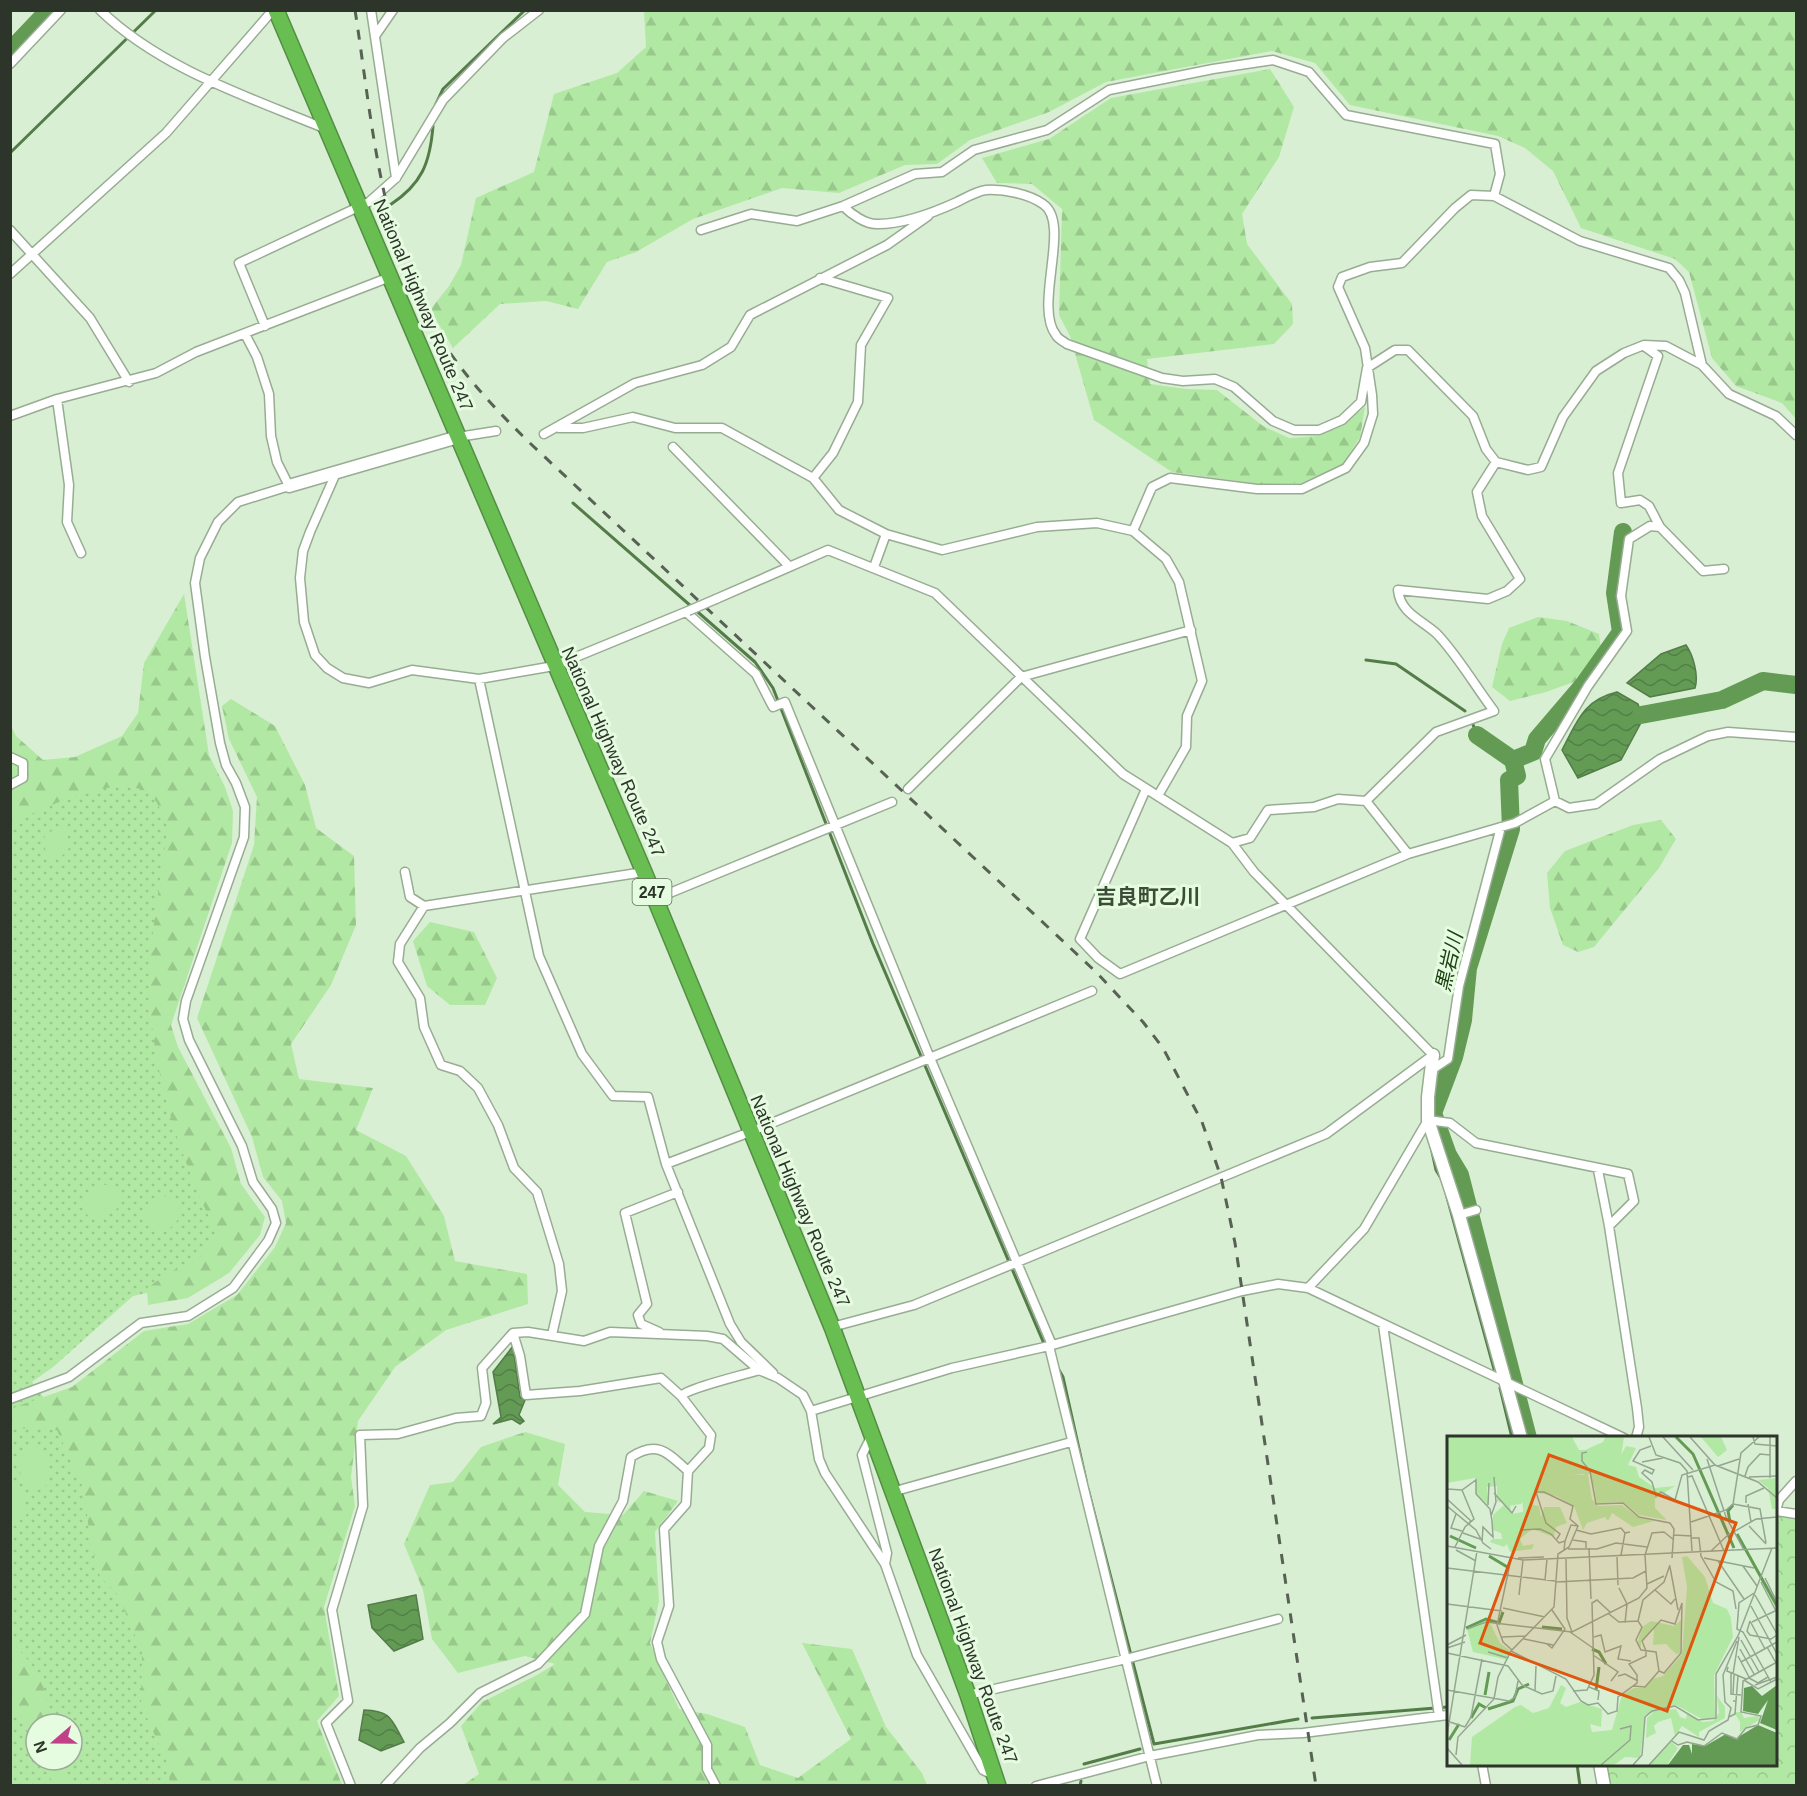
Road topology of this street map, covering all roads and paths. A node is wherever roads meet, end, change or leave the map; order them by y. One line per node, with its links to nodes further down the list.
1 (61, 10): 8 (street)
2 (100, 10): 9 (street)
3 (274, 10): 9 (street); 10 (highway, National Highway Route 247 / 247)
4 (371, 10): 7 (street)
5 (393, 10): 7 (street)
6 (540, 10): 11 (street)
7 (375, 36): 11 (street)
8 (10, 64)
9 (212, 81): 10 (street); 18 (street)
10 (329, 131): 13 (highway, National Highway Route 247 / 247)
11 (396, 178): 13 (street)
12 (1494, 196): 14 (street); 25 (street); 26 (street)
13 (360, 206): 20 (highway, National Highway Route 247 / 247); 22 (street)
14 (843, 206): 15 (street); 17 (street)
15 (931, 214): 21 (street); 26 (street)
16 (10, 230): 18 (street)
17 (701, 230)
18 (32, 255): 19 (street); 27 (street)
19 (10, 274)
20 (390, 277): 22 (street); 34 (highway, National Highway Route 247 / 247)
21 (820, 278): 30 (street); 38 (street)
22 (264, 326): 23 (street)
23 (245, 334): 27 (street); 39 (street)
24 (1644, 345): 25 (street); 36 (street); 40 (street)
25 (1702, 365): 33 (street)
26 (1367, 368): 36 (street); 41 (street)
27 (129, 382): 28 (street)
28 (57, 399): 29 (street); 43 (street)
29 (10, 416)
30 (560, 428): 32 (street); 38 (street)
31 (496, 431): 34 (street)
32 (544, 434)
33 (1797, 435)
34 (458, 437): 37 (street); 49 (highway, National Highway Route 247 / 247)
35 (673, 447): 44 (street)
36 (1496, 462): 58 (street)
37 (336, 473): 39 (street); 51 (street)
38 (813, 478): 42 (street)
39 (289, 486): 96 (street)
40 (1660, 526): 46 (street); 59 (street)
41 (1133, 531): 42 (street); 48 (street)
42 (886, 534): 45 (street)
43 (81, 553)
44 (789, 566): 45 (street); 47 (street, bridge)
45 (874, 567): 50 (street)
46 (1724, 569)
47 (687, 611): 49 (street); 61 (street)
48 (1191, 630): 50 (street); 57 (street)
49 (554, 666): 51 (street); 66 (highway, National Highway Route 247 / 247)
50 (1021, 677): 55 (street); 56 (street)
51 (479, 679): 67 (street)
52 (1797, 737): 59 (street)
53 (10, 758): 54 (street)
54 (10, 785)
55 (908, 789)
56 (1146, 789): 57 (street); 69 (street)
57 (1159, 794): 63 (street)
58 (1366, 801): 63 (street); 64 (street)
59 (1555, 801): 62 (street)
60 (892, 802): 61 (street)
61 (834, 826): 68 (street); 73 (street)
62 (1501, 827): 64 (street); 74 (street)
63 (1232, 843): 69 (street)
64 (1408, 854): 69 (street)
65 (405, 872): 70 (street)
66 (644, 872): 67 (street); 68 (highway, National Highway Route 247 / 247)
67 (524, 889): 70 (street); 77 (street)
68 (655, 899): 76 (highway, National Highway Route 247 / 247)
69 (1286, 904): 72 (street)
70 (424, 906): 89 (street)
71 (1092, 990): 73 (street)
72 (1433, 1055): 74 (street); 83 (street)
73 (929, 1058): 76 (street); 83 (street)
74 (1433, 1069): 75 (street)
75 (1428, 1120): 78 (street); 81 (street); 84 (street)
76 (750, 1132): 77 (street); 86 (highway, National Highway Route 247 / 247)
77 (666, 1164): 79 (street)
78 (1598, 1170): 82 (street); 82 (street)
79 (678, 1192): 88 (street); 92 (street)
80 (1476, 1210): 81 (street)
81 (1460, 1215): 93 (street)
82 (1610, 1226): 100 (street)
83 (1016, 1263): 86 (street); 90 (street)
84 (1308, 1288): 85 (street); 90 (street)
85 (1383, 1325): 93 (street); 113 (street)
86 (832, 1327): 95 (highway, National Highway Route 247 / 247)
87 (513, 1333): 89 (street); 94 (street); 118 (street)
88 (662, 1334): 89 (street); 91 (street)
89 (552, 1335)
90 (1047, 1346): 95 (street); 102 (street)
91 (759, 1370): 92 (street); 94 (street)
92 (778, 1378): 97 (street)
93 (1507, 1384): 98 (street); 99 (street)
94 (681, 1396): 103 (street)
95 (857, 1398): 97 (street); 101 (highway, National Highway Route 247 / 247)
96 (10, 1399)
97 (811, 1411): 109 (street)
98 (1607, 1434)
99 (1521, 1436)
100 (1636, 1436)
101 (872, 1437): 105 (highway, National Highway Route 247 / 247); 109 (street)
102 (1071, 1442): 105 (street); 111 (street)
103 (688, 1471): 119 (street); 120 (street)
104 (1797, 1481): 106 (street)
105 (892, 1492): 112 (highway, National Highway Route 247 / 247)
106 (1777, 1507)
107 (1777, 1511): 108 (street)
108 (1797, 1514)
109 (885, 1564): 117 (street)
110 (1278, 1618): 111 (street)
111 (1126, 1659): 112 (street); 114 (street)
112 (968, 1695): 117 (highway, National Highway Route 247 / 247)
113 (1442, 1715): 114 (street)
114 (1150, 1756): 121 (street); 122 (street)
115 (1482, 1766): 123 (street)
116 (1600, 1766): 124 (street)
117 (996, 1781)
118 (351, 1785)
119 (385, 1785)
120 (716, 1785)
121 (1036, 1785)
122 (1157, 1785)
123 (1486, 1785)
124 (1604, 1785)

